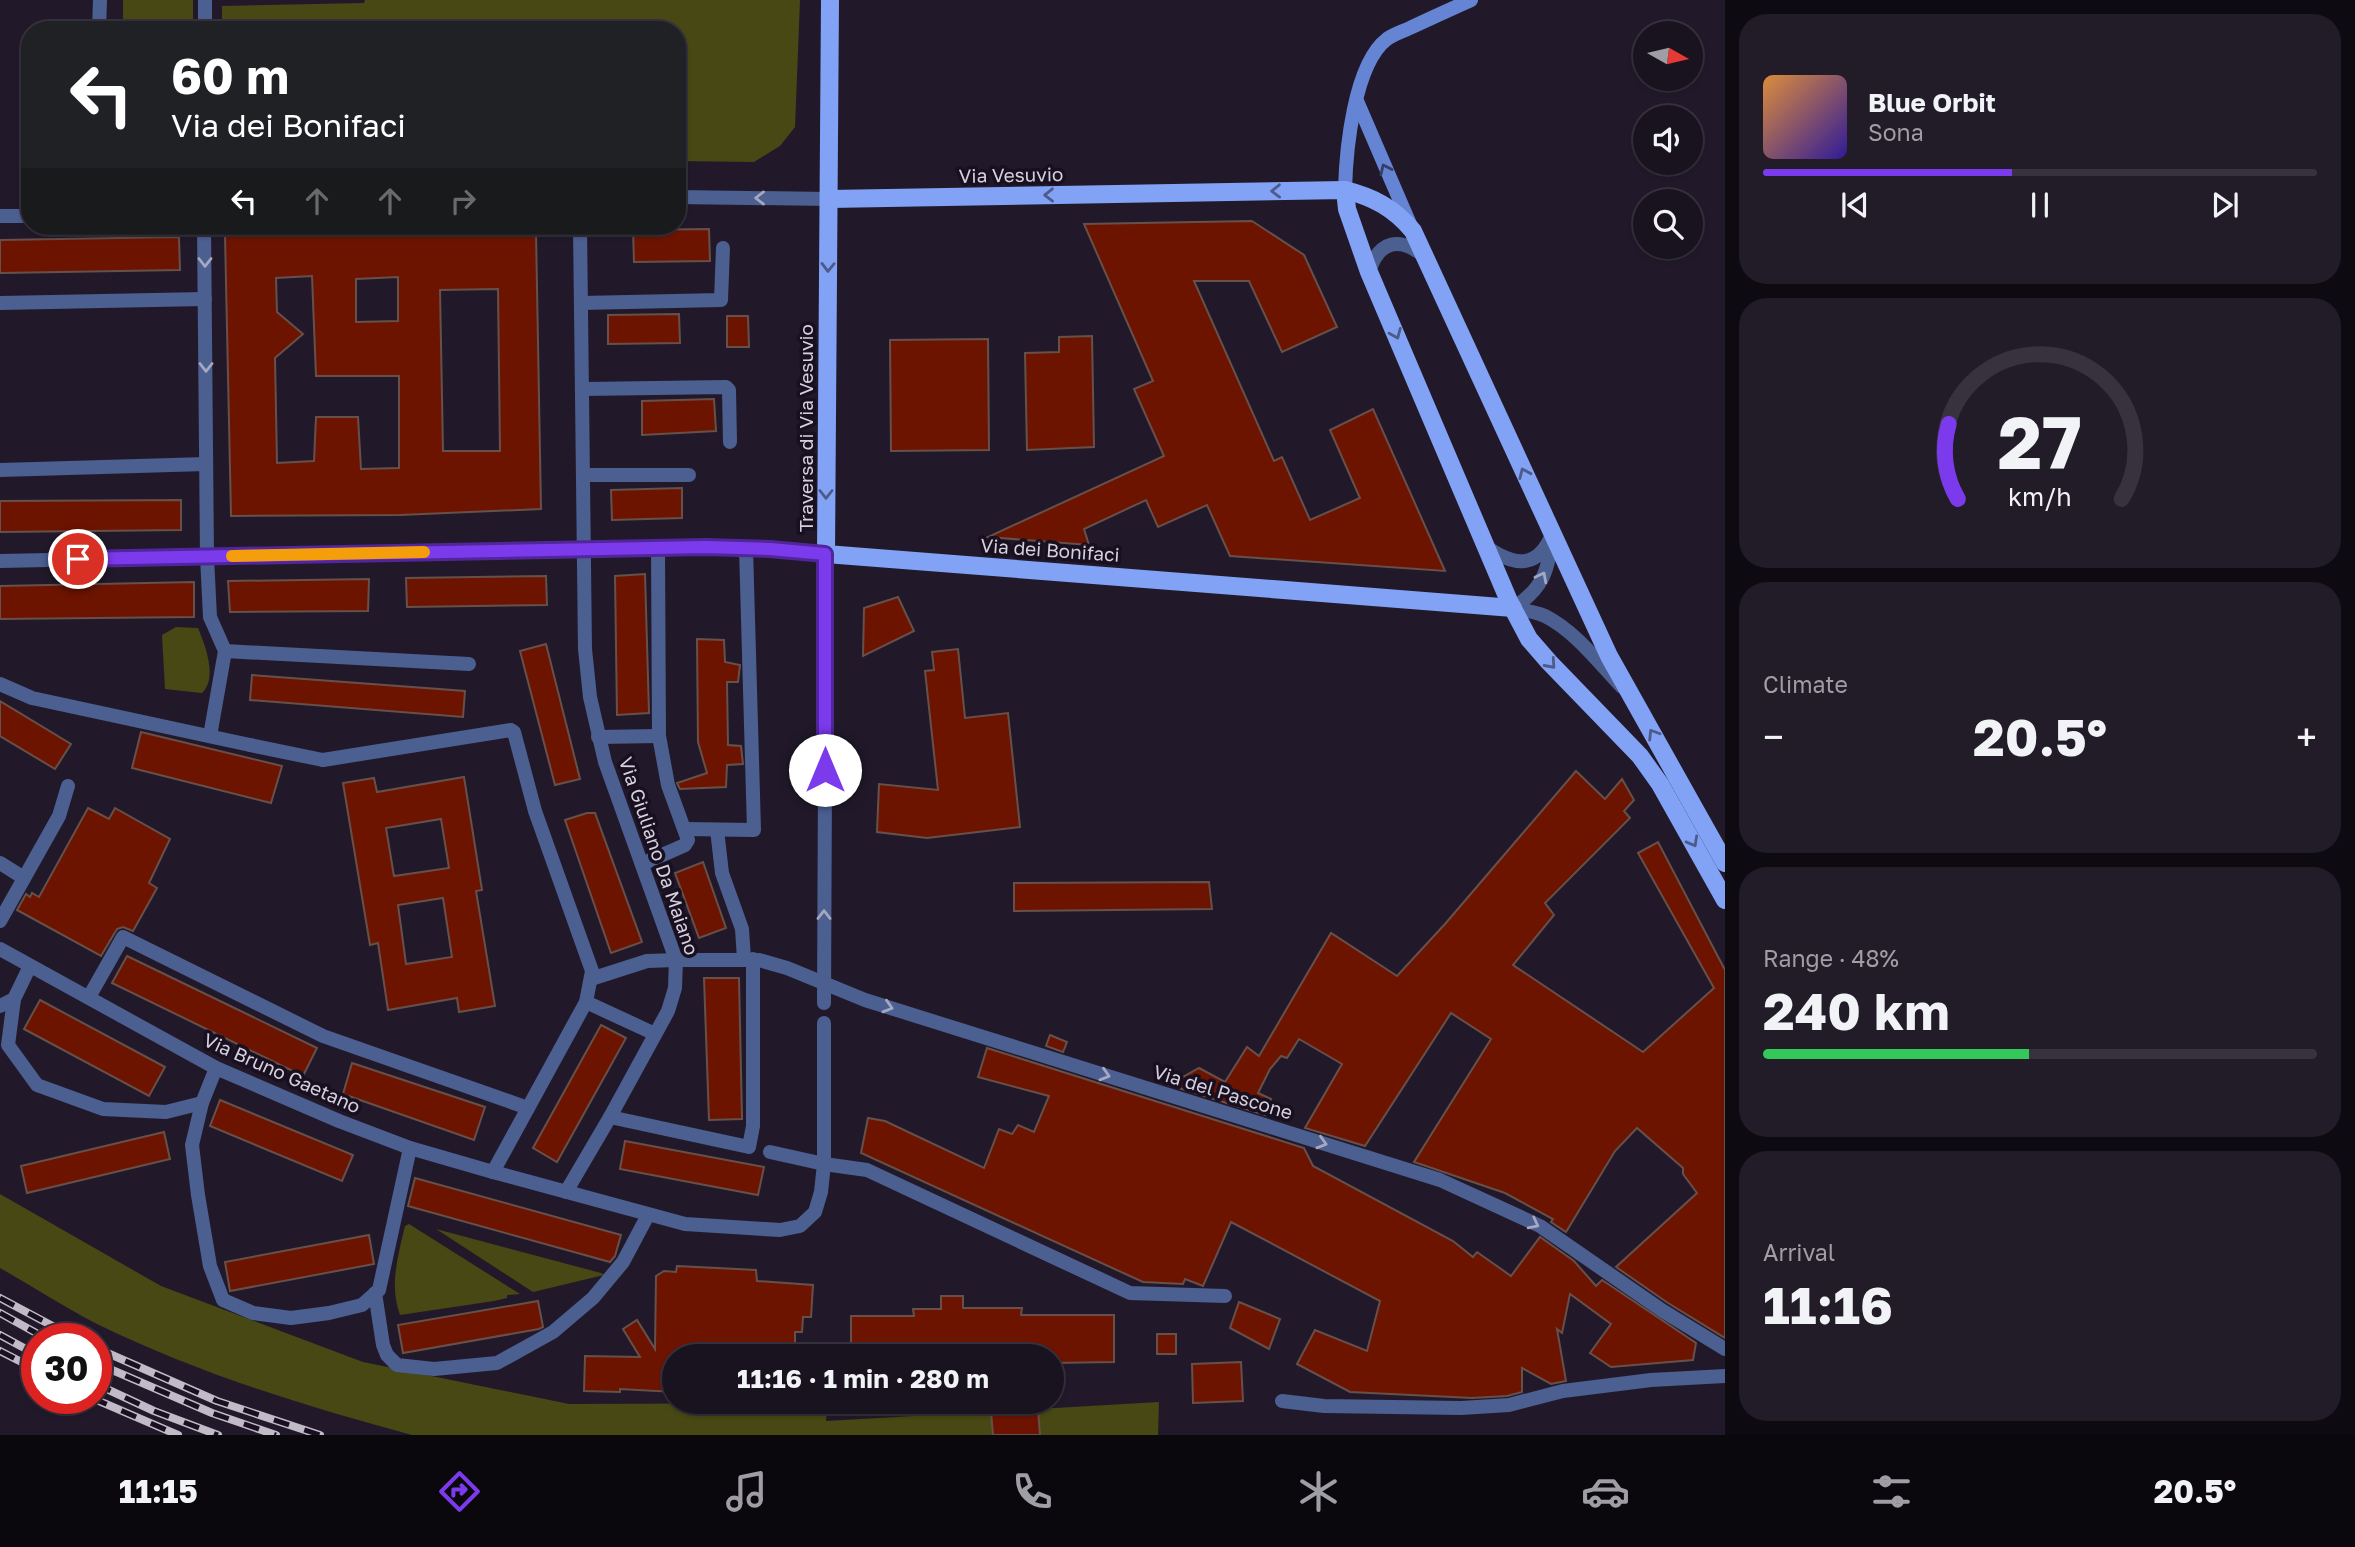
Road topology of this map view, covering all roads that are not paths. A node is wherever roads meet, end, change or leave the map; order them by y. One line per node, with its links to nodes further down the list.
1 (100, 0): 5 (street)
2 (205, 0): 6 (street)
3 (830, 0): 10 (main road, Traversa di Via Vesuvio)
4 (1471, 0): 7 (main road)
5 (99, 21)
6 (205, 21)
7 (1356, 100): 8 (main road); 13 (main road, one-way to 7)
8 (1345, 190): 10 (main road, Via Vesuvio, one-way to 10); 13 (main road, Via Vesuvio); 18 (main road)
9 (686, 197): 10 (street, Via Vesuvio, one-way to 9)
10 (829, 199): 33 (main road, Traversa di Via Vesuvio, one-way to 33)
11 (0, 216): 12 (street)
12 (21, 216)
13 (1413, 231): 17 (main road)
14 (204, 235): 19 (street, one-way to 19)
15 (580, 235): 21 (street, Via Giuliano Da Maiano)
16 (723, 248): 21 (street)
17 (1426, 258): 18 (street); 28 (main road, one-way to 17)
18 (1369, 272): 29 (main road, one-way to 29)
19 (205, 299): 20 (street); 24 (street, one-way to 24)
20 (0, 303)
21 (581, 303): 22 (street, Via Giuliano Da Maiano)
22 (583, 389): 23 (street); 26 (street, Via Giuliano Da Maiano)
23 (730, 442)
24 (206, 464): 25 (street); 34 (street)
25 (0, 470)
26 (583, 475): 27 (street); 32 (street, Via Giuliano Da Maiano)
27 (689, 475)
28 (1552, 535): 29 (street); 36 (street, one-way to 28); 40 (main road)
29 (1485, 546): 36 (main road)
30 (658, 548): 31 (street, Via dei Bonifaci); 32 (street, Via dei Bonifaci); 42 (street)
31 (746, 548): 33 (street, Via dei Bonifaci); 46 (street)
32 (584, 549): 34 (street, Via dei Bonifaci); 43 (street, Via Giuliano Da Maiano)
33 (825, 554): 36 (main road, Via dei Bonifaci); 58 (street, Traversa di Via Vesuvio, one-way to 33)
34 (207, 556): 35 (street, Via dei Bonifaci); 37 (street)
35 (0, 561)
36 (1513, 608): 40 (street); 51 (main road, one-way to 51)
37 (225, 651): 38 (street); 41 (street)
38 (469, 664)
39 (0, 684): 41 (street)
40 (1630, 696): 48 (main road, one-way to 40)
41 (210, 736): 57 (street)
42 (659, 736): 43 (street); 45 (street)
43 (598, 737): 49 (street, Via Giuliano Da Maiano)
44 (68, 786): 50 (street)
45 (685, 829): 46 (street); 49 (street)
46 (717, 830): 54 (street)
47 (0, 863): 50 (street)
48 (1725, 863)
49 (642, 864): 55 (street, Via Giuliano Da Maiano)
50 (24, 878): 52 (street)
51 (1725, 900)
52 (0, 921)
53 (0, 948): 56 (street, Via Bruno Gaetano)
54 (748, 959): 55 (street, Via del Pascone); 58 (street, Via del Pascone); 69 (street)
55 (676, 960): 57 (street, Via del Pascone); 65 (street, Via Giuliano Da Maiano)
56 (30, 966): 59 (street, Via Bruno Gaetano); 60 (street)
57 (591, 979): 61 (street)
58 (824, 983): 62 (street); 78 (street, Via del Pascone, one-way to 78)
59 (89, 997): 66 (street, Via Bruno Gaetano); 68 (street)
60 (15, 999): 63 (street); 67 (street)
61 (586, 1002): 65 (street); 68 (street)
62 (824, 1003)
63 (0, 1006)
64 (824, 1023): 72 (street)
65 (655, 1034): 69 (street, Via Giuliano Da Maiano)
66 (216, 1068): 67 (street); 70 (street, Via Bruno Gaetano)
67 (202, 1103): 76 (street)
68 (528, 1108): 73 (street)
69 (610, 1117): 74 (street, Via Giuliano Da Maiano)
70 (410, 1148): 73 (street, Via Bruno Gaetano); 76 (street)
71 (770, 1152): 72 (street)
72 (824, 1164): 75 (street); 77 (street)
73 (493, 1172): 74 (street, Via Bruno Gaetano)
74 (566, 1192): 75 (street)
75 (648, 1215): 76 (street)
76 (375, 1293)
77 (1225, 1296)
78 (1725, 1349)
79 (1725, 1376): 80 (street)
80 (1282, 1401)

